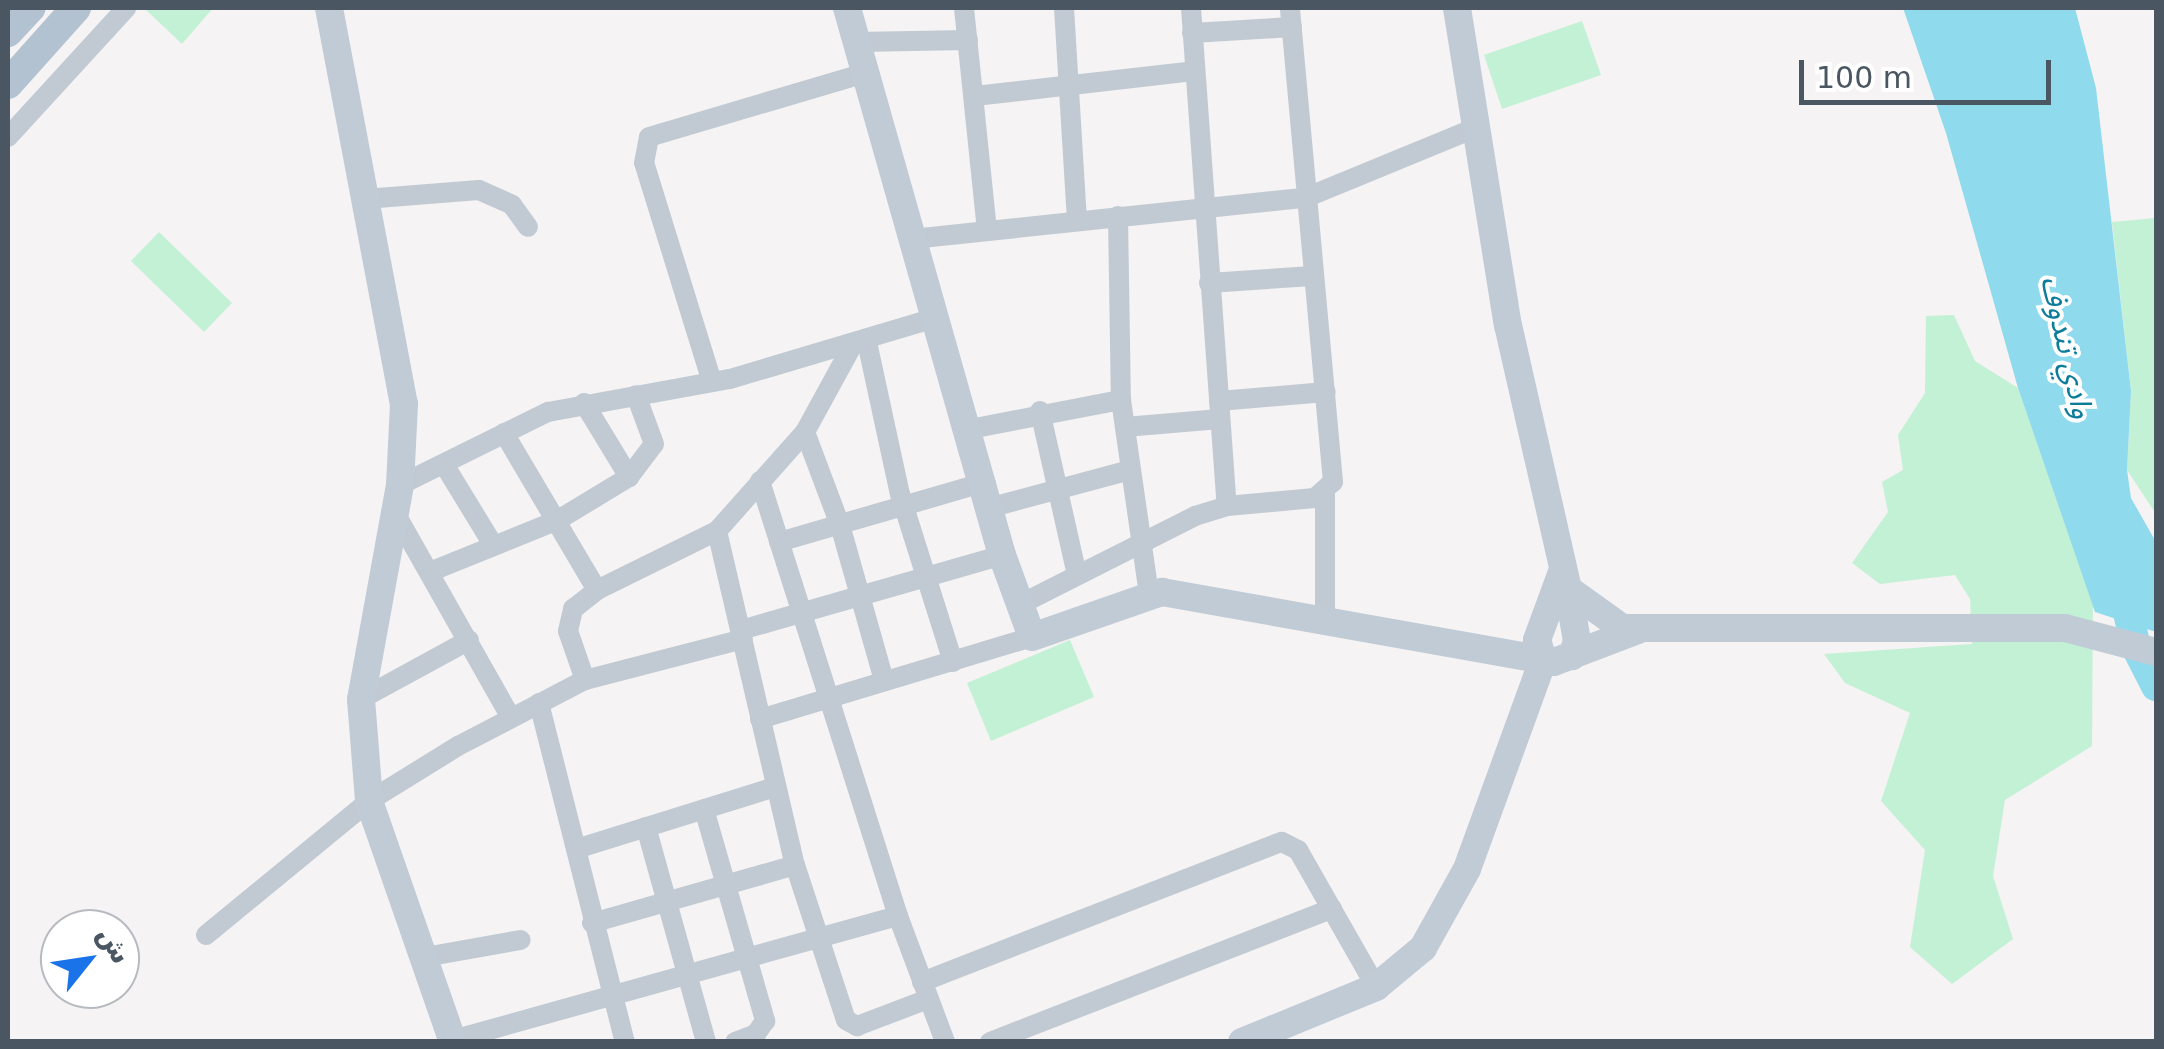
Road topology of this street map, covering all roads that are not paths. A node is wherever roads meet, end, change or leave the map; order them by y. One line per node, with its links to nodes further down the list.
1 (30, 8): 11 (main road)
2 (76, 8): 17 (main road)
3 (126, 8): 21 (street)
4 (329, 8): 23 (street)
5 (847, 8): 14 (street)
6 (964, 8): 13 (street)
7 (1064, 8): 18 (street)
8 (1191, 8): 12 (street)
9 (1457, 8): 20 (street)
10 (1291, 18): 12 (street); 22 (street)
11 (8, 32)
12 (1192, 34): 15 (street)
13 (968, 40): 14 (street); 19 (street)
14 (857, 42): 16 (street)
15 (1194, 71): 18 (street); 24 (street)
16 (866, 73): 29 (street); 34 (street)
17 (8, 84)
18 (1072, 89): 19 (street); 26 (street)
19 (975, 96): 28 (street)
20 (1475, 128): 22 (street); 64 (street)
21 (8, 138)
22 (1305, 198): 24 (street); 30 (street)
23 (365, 199): 27 (street); 52 (street)
24 (1204, 211): 25 (street); 31 (street)
25 (1118, 216): 26 (street); 37 (street)
26 (1077, 218): 28 (street)
27 (528, 226)
28 (986, 231): 29 (street)
29 (912, 239): 32 (street)
30 (1313, 276): 31 (street); 35 (street)
31 (1209, 283): 39 (street)
32 (935, 318): 33 (street); 42 (street)
33 (860, 344): 34 (street); 43 (street); 54 (street)
34 (712, 382): 36 (street)
35 (1326, 392): 39 (street); 51 (street)
36 (636, 395): 38 (street); 47 (street)
37 (1122, 400): 40 (street); 41 (street)
38 (584, 404): 44 (street); 47 (street)
39 (1219, 410): 41 (street); 53 (street)
40 (1040, 411): 42 (street); 49 (street)
41 (1125, 427): 46 (street)
42 (970, 430): 50 (street)
43 (805, 432): 48 (street); 56 (street)
44 (504, 433): 45 (street); 55 (street)
45 (446, 466): 52 (street); 60 (street)
46 (1130, 470): 49 (street); 59 (street)
47 (629, 477): 55 (street)
48 (760, 481): 57 (street); 58 (street)
49 (1054, 488): 50 (street); 63 (street)
50 (988, 494): 54 (street); 61 (street)
51 (1325, 495): 53 (street); 71 (street)
52 (397, 498): 62 (street); 82 (street)
53 (1227, 506): 59 (street)
54 (904, 507): 56 (street); 65 (street)
55 (558, 520): 60 (street); 66 (street)
56 (840, 525): 58 (street); 68 (street)
57 (717, 531): 66 (street); 73 (street)
58 (779, 542): 70 (street)
59 (1141, 543): 63 (street); 67 (street)
60 (492, 544): 62 (street)
61 (1002, 555): 65 (street); 69 (street)
62 (432, 571): 75 (street)
63 (1077, 576): 69 (street)
64 (1566, 577): 72 (street); 76 (street)
65 (928, 580): 68 (street); 78 (street)
66 (597, 590): 79 (street)
67 (1148, 594): 71 (street); 74 (street)
68 (861, 596): 70 (street); 80 (street)
69 (1020, 604): 74 (street)
70 (801, 615): 73 (street); 81 (street)
71 (1325, 620): 76 (street)
72 (1630, 629): 76 (street); 77 (street)
73 (742, 634): 79 (street); 85 (street)
74 (1032, 636): 78 (street)
75 (469, 640): 82 (street); 84 (street)
76 (1556, 644): 103 (street)
77 (2156, 652)
78 (953, 662): 80 (street)
79 (585, 680): 83 (street)
80 (884, 680): 81 (street)
81 (828, 699): 85 (street); 95 (street)
82 (361, 700): 87 (street)
83 (540, 702): 84 (street); 90 (street)
84 (511, 718): 87 (street)
85 (760, 719): 86 (street)
86 (775, 786): 88 (street); 91 (street)
87 (368, 801): 97 (street); 100 (street)
88 (704, 809): 89 (street); 92 (street)
89 (646, 828): 90 (street); 93 (street)
90 (576, 849): 96 (street)
91 (795, 865): 92 (street); 98 (street)
92 (730, 886): 93 (street); 101 (street)
93 (666, 904): 96 (street); 102 (street)
94 (1332, 910): 103 (street); 104 (street); 113 (street)
95 (898, 916): 98 (street); 104 (street)
96 (592, 922): 105 (street)
97 (206, 935)
98 (817, 939): 101 (street); 104 (street)
99 (520, 940): 100 (street)
100 (424, 957): 107 (street)
101 (751, 958): 102 (street); 111 (street)
102 (685, 976): 105 (street); 110 (street)
103 (1376, 987): 114 (street)
104 (925, 991): 112 (street)
105 (612, 998): 106 (street); 109 (street)
106 (539, 1019): 107 (street); 108 (street)
107 (453, 1041)
108 (544, 1042)
109 (625, 1042)
110 (706, 1042)
111 (735, 1042)
112 (945, 1042)
113 (990, 1042)
114 (1242, 1042)

